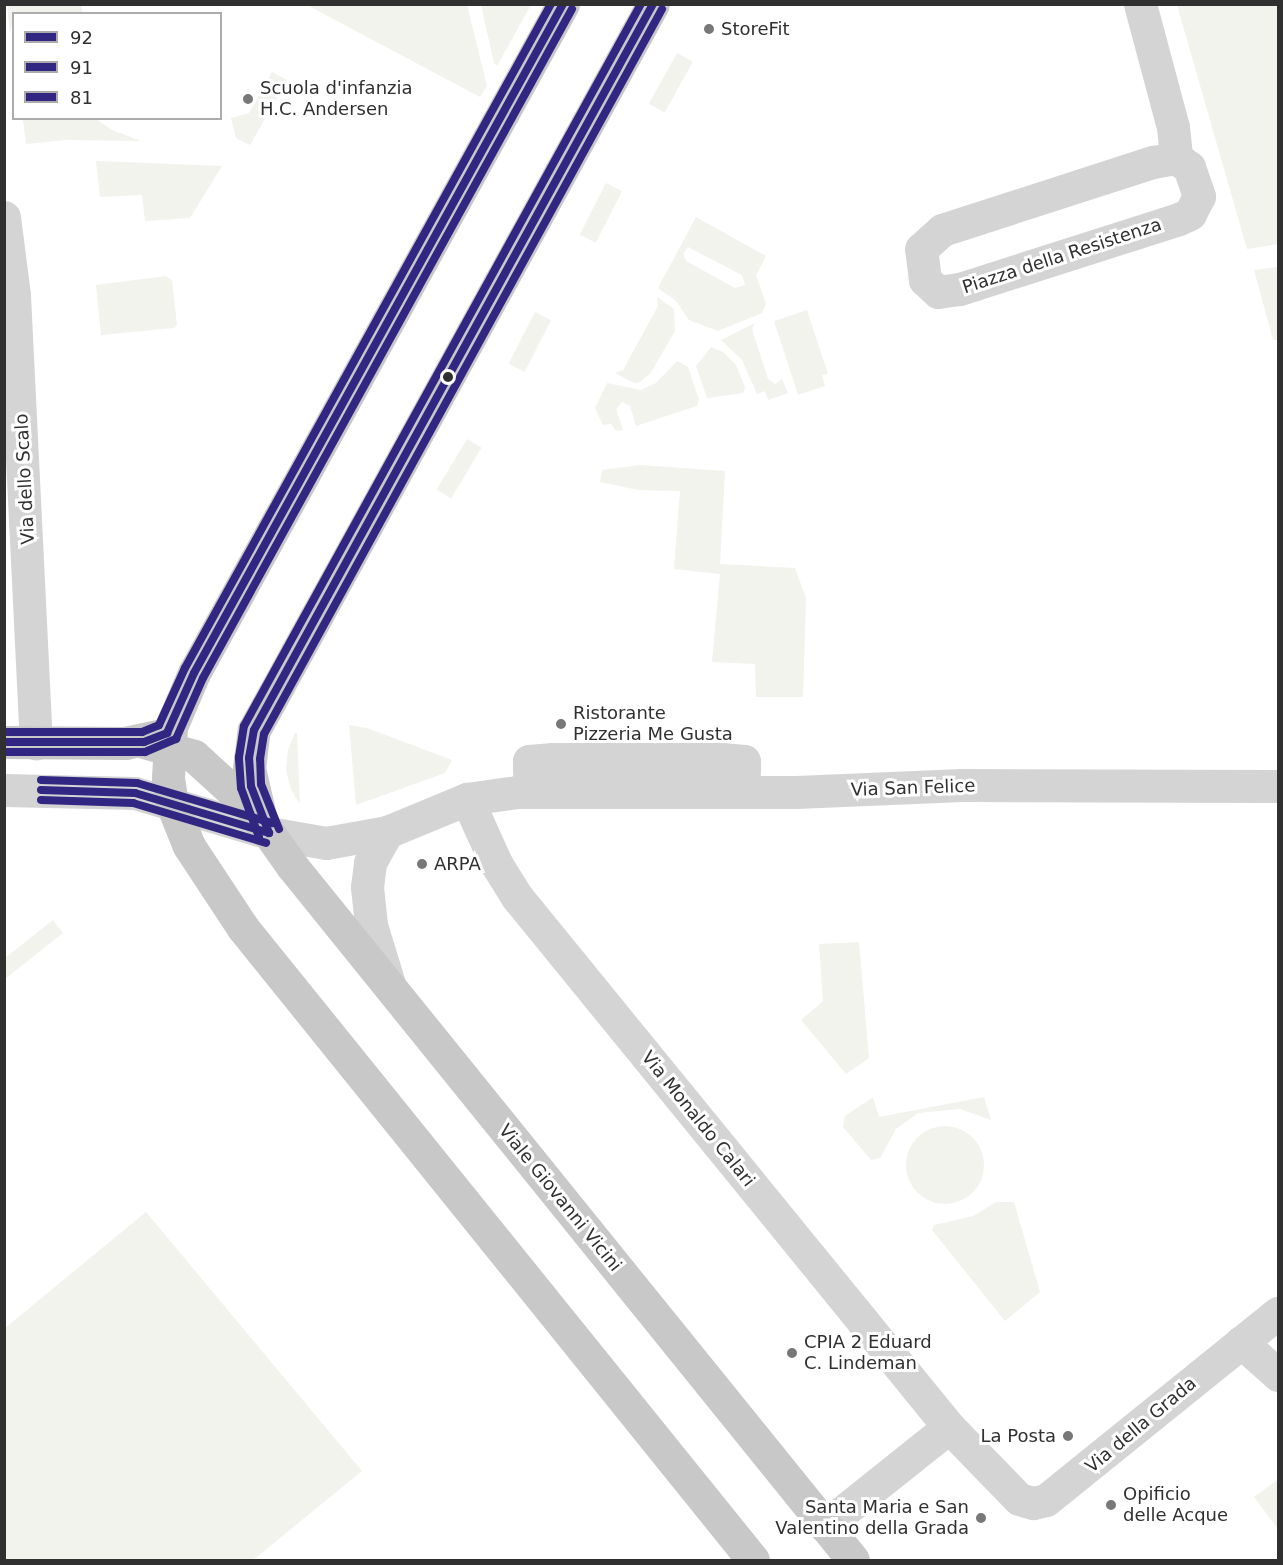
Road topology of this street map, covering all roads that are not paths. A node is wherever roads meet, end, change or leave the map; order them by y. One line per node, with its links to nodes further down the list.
1 (563, 4): 6 (main road)
2 (654, 4): 15 (main road)
3 (1140, 4): 4 (street)
4 (1176, 158): 4 (street, Piazza della Resistenza)
5 (4, 217): 8 (street, Via dello Scalo)
6 (161, 738): 8 (main road); 13 (main road); 15 (main road)
7 (4, 742): 8 (main road)
8 (36, 743)
9 (529, 761): 9 (street)
10 (1278, 786): 12 (street, Via San Felice)
11 (4, 790): 13 (street, Via San Felice)
12 (467, 799): 14 (street, Via San Felice); 20 (street, Via Monaldo Calari)
13 (172, 804): 15 (street, Via San Felice); 23 (main road)
14 (387, 832): 15 (street, Via San Felice); 16 (street)
15 (269, 833): 16 (main road, Viale Giovanni Vicini)
16 (390, 987): 22 (main road, Viale Giovanni Vicini)
17 (1278, 1313): 18 (street, Via della Grada)
18 (1241, 1342): 19 (street); 21 (street, Via della Grada)
19 (1278, 1375)
20 (949, 1427): 21 (street, Via Monaldo Calari); 22 (street)
21 (1038, 1503)
22 (825, 1526): 24 (main road, Viale Giovanni Vicini)
23 (753, 1560)
24 (853, 1560)

